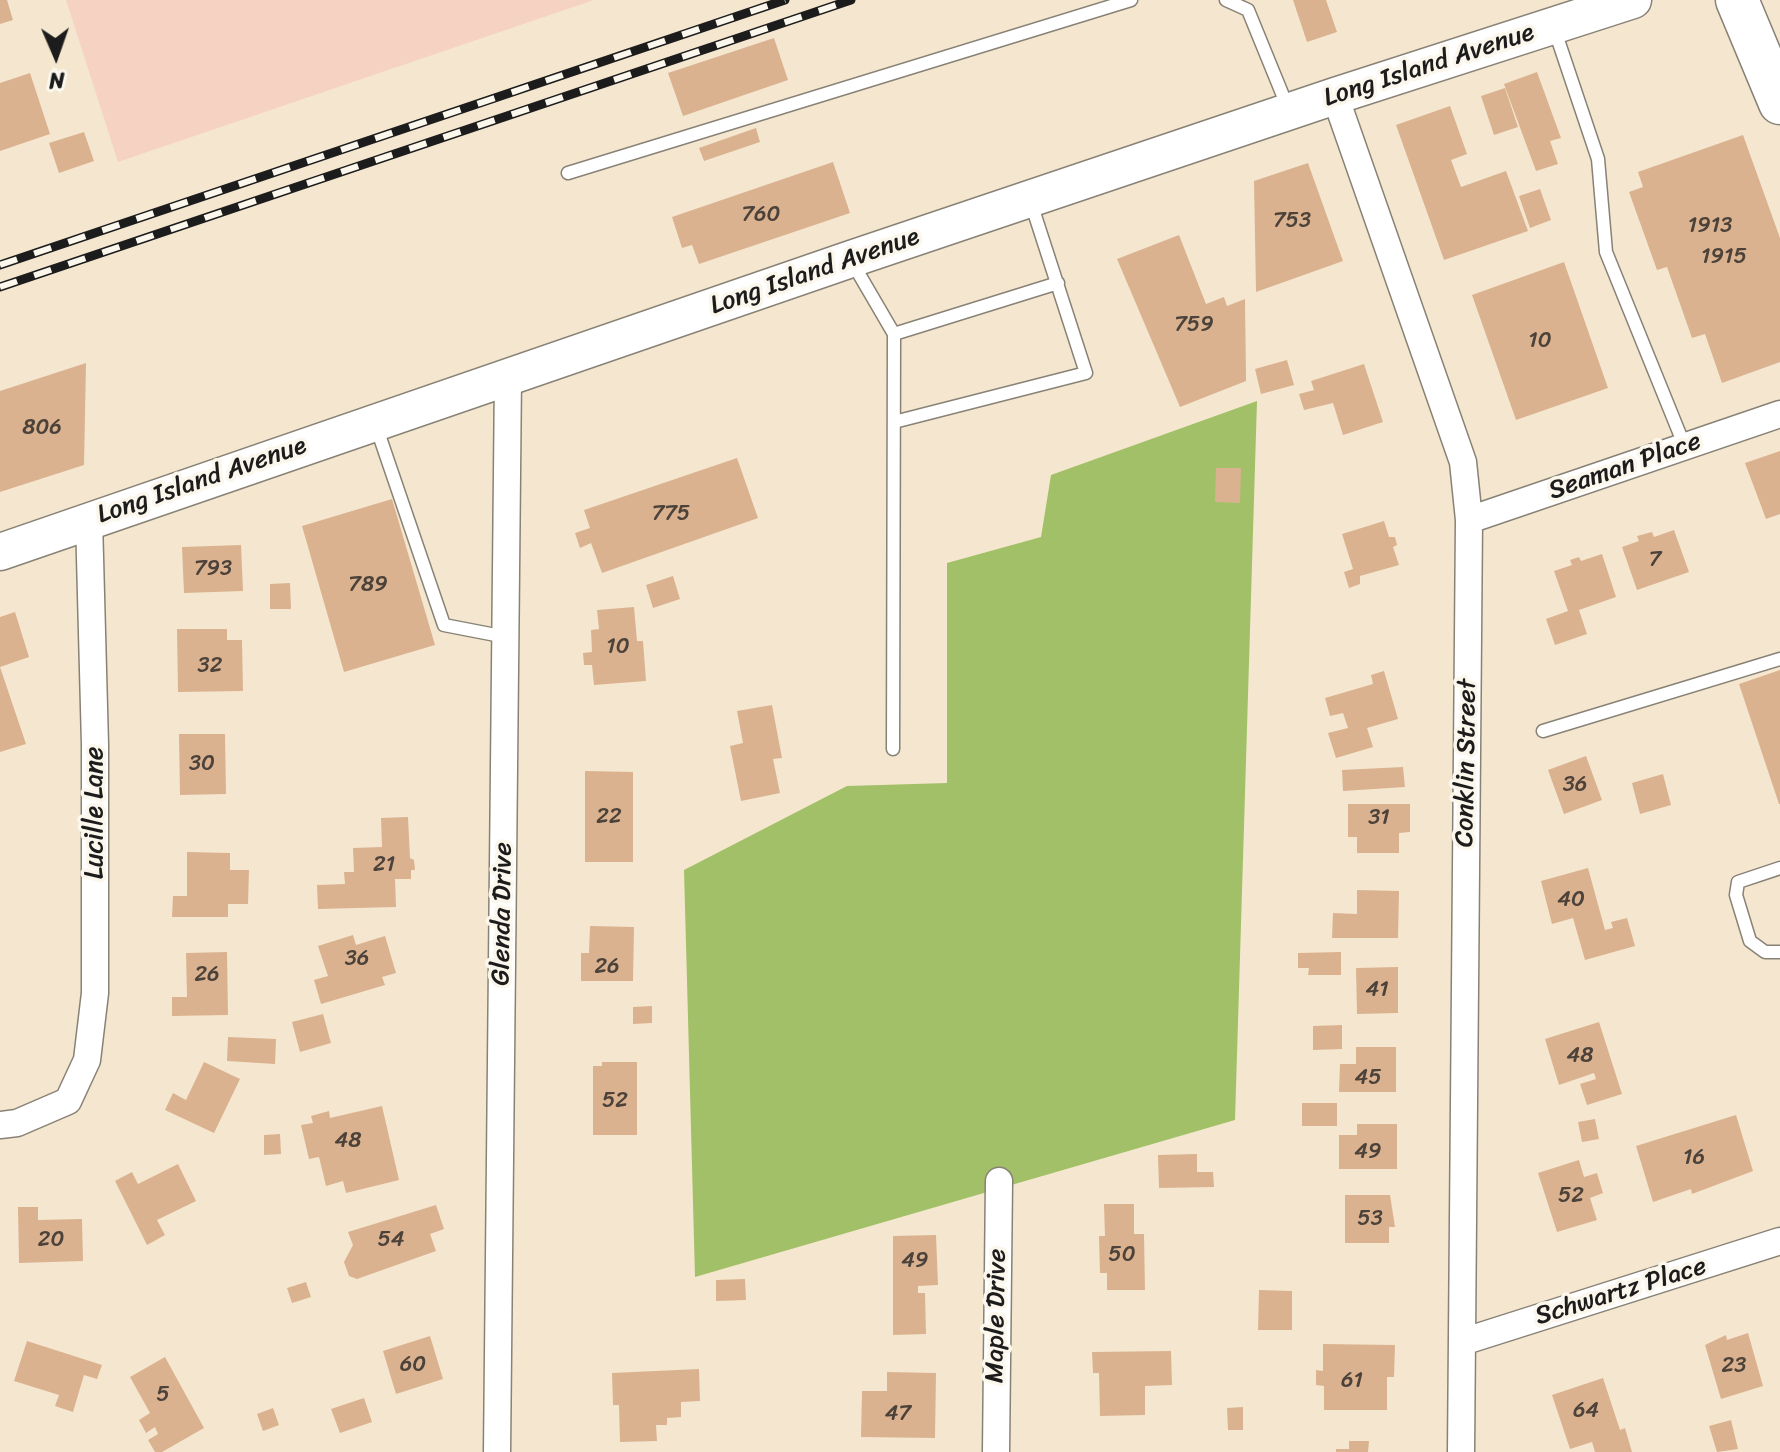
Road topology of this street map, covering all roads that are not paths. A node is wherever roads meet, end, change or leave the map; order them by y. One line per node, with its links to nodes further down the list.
1 (1131, 0): 9 (lane)
2 (1226, 0): 8 (lane)
3 (1633, 0): 5 (street, Long Island Avenue)
4 (1737, 0): 7 (main road)
5 (1553, 25): 6 (street, Long Island Avenue); 18 (lane)
6 (1335, 96): 8 (street, Long Island Avenue); 20 (street, Conklin Street)
7 (1780, 103)
8 (1289, 111): 10 (street, Long Island Avenue)
9 (568, 173)
10 (1030, 199): 11 (street, Long Island Avenue); 12 (lane)
11 (851, 259): 13 (lane); 14 (street, Long Island Avenue)
12 (1058, 283): 13 (lane); 17 (lane)
13 (894, 334): 17 (lane)
14 (508, 376): 16 (street, Long Island Avenue); 22 (street, Glenda Drive)
15 (1780, 414): 18 (street, Seaman Place)
16 (375, 422): 19 (street, Long Island Avenue); 22 (lane)
17 (894, 422): 25 (lane)
18 (1685, 447): 20 (street, Seaman Place)
19 (89, 520): 21 (street, Long Island Avenue); 28 (street, Lucille Lane)
20 (1469, 520): 31 (street, Conklin Street)
21 (0, 552)
22 (506, 637): 32 (street, Glenda Drive)
23 (1780, 659): 24 (lane)
24 (1543, 731)
25 (893, 749)
26 (1780, 868): 27 (lane)
27 (1780, 952)
28 (0, 1125)
29 (999, 1181): 33 (street, Maple Drive)
30 (1780, 1241): 31 (street, Schwartz Place)
31 (1462, 1342): 34 (street, Conklin Street)
32 (497, 1452)
33 (996, 1452)
34 (1461, 1452)

